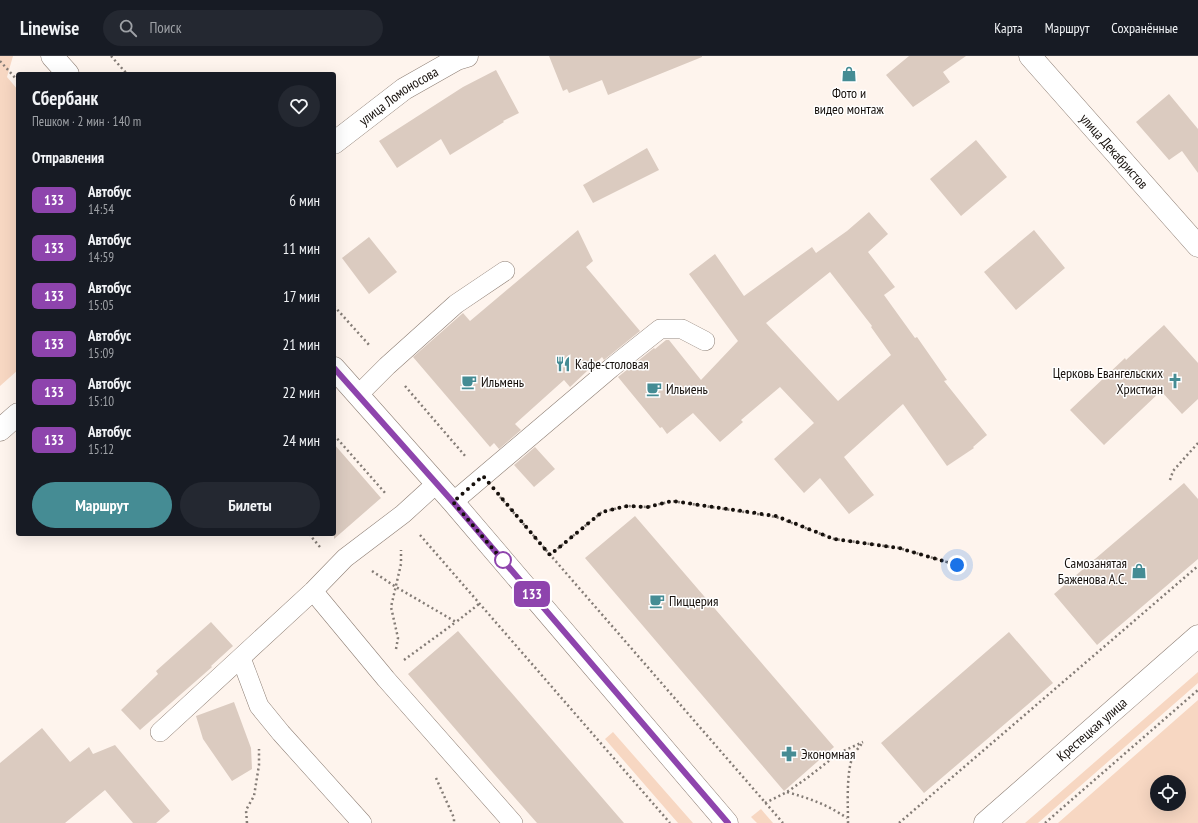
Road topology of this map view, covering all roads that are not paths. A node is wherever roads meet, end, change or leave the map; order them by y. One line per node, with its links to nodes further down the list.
1 (52, 56): 4 (main road)
2 (467, 56): 5 (main road, улица Ломоносова)
3 (1030, 56): 6 (main road, улица Декабристов)
4 (66, 72)
5 (336, 140)
6 (1198, 246)
7 (505, 271): 10 (lane)
8 (705, 341): 14 (lane)
9 (336, 370): 10 (main road)
10 (358, 395): 13 (main road)
11 (16, 416): 12 (main road)
12 (0, 430)
13 (437, 483): 14 (main road); 15 (lane)
14 (453, 502): 21 (main road)
15 (313, 591): 17 (lane); 20 (lane)
16 (1198, 636): 22 (main road, Крестецкая улица)
17 (241, 658): 18 (lane); 19 (lane)
18 (160, 732)
19 (362, 823)
20 (513, 823)
21 (728, 823)
22 (985, 823)

